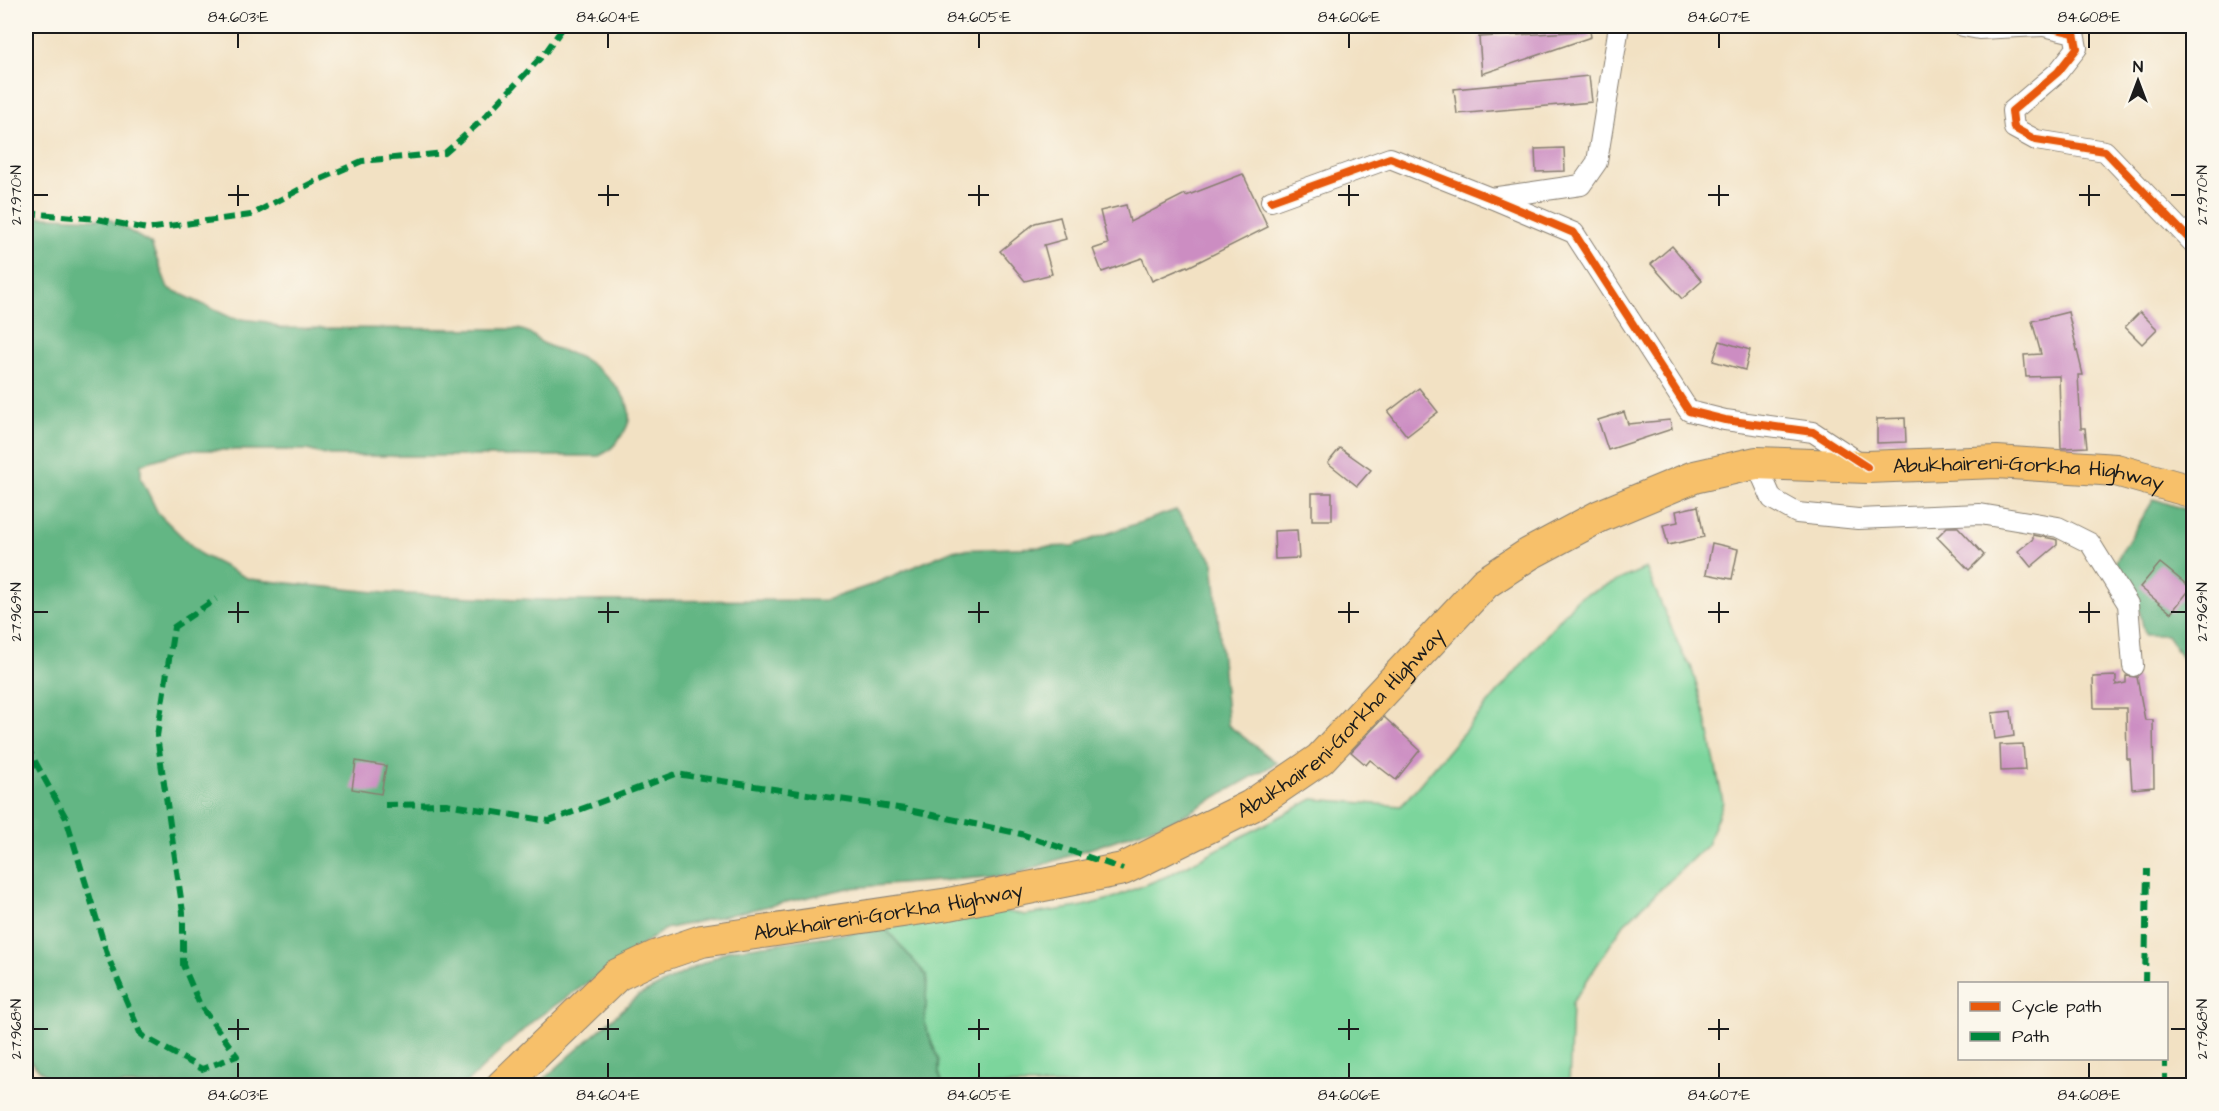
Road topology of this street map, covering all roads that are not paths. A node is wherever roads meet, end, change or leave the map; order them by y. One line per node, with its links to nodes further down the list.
1 (1619, 26): 4 (street)
2 (1963, 26): 3 (street)
3 (2044, 26): 6 (street)
4 (1491, 198): 5 (street); 8 (street)
5 (1271, 201)
6 (2193, 244)
7 (1756, 463): 8 (main road, Abukhaireni-Gorkha Highway); 10 (street); 11 (main road, Abukhaireni-Gorkha Highway)
8 (1867, 468): 9 (main road, Abukhaireni-Gorkha Highway)
9 (2193, 492)
10 (2133, 666)
11 (502, 1086)

